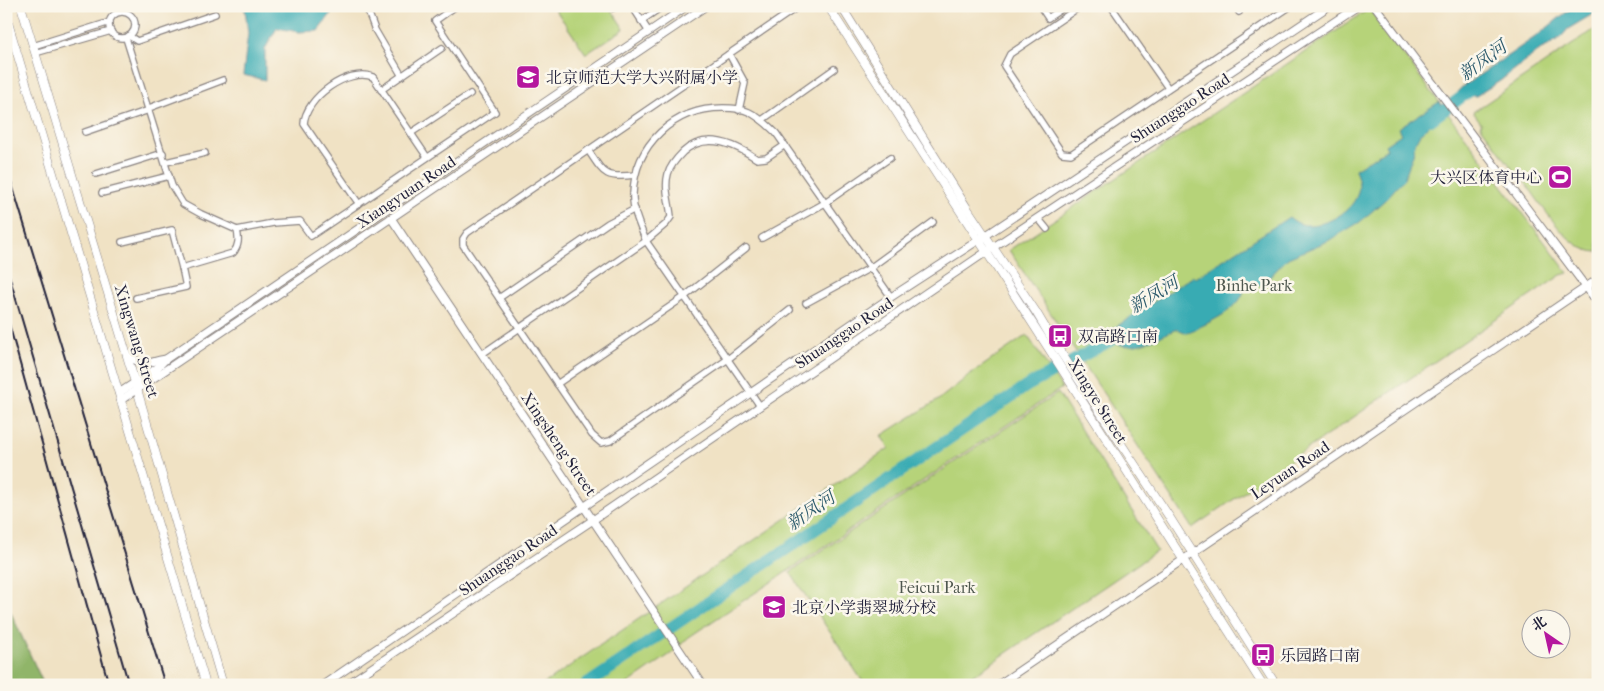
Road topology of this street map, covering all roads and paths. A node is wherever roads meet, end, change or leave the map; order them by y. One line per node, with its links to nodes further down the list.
1 (21, 6): 29 (main road, Xingwang Street)
2 (116, 6): 20 (street)
3 (366, 6): 32 (street)
4 (456, 6): 46 (street)
5 (632, 6): 23 (street)
6 (663, 6): 23 (street)
7 (687, 6): 26 (street, Xiangyuan Road)
8 (706, 6): 56 (street, Xiangyuan Road)
9 (799, 6): 30 (street)
10 (828, 6): 63 (main road, Xingye Street)
11 (841, 6): 61 (main road, Xingye Street)
12 (1040, 6): 13 (street)
13 (1066, 6)
14 (1081, 6): 34 (street)
15 (1111, 6): 34 (street)
16 (1291, 6): 34 (street)
17 (1329, 6): 61 (street, Shuanggao Road)
18 (1358, 6): 57 (street, Shuanggao Road)
19 (1375, 6): 72 (street)
20 (118, 13): 24 (street); 27 (street)
21 (215, 14): 27 (street)
22 (6, 16): 89 (main road, Xingwang Street)
23 (641, 21): 26 (street)
24 (110, 22): 25 (street); 29 (street)
25 (110, 31): 27 (street); 29 (street)
26 (649, 32): 84 (street, Xiangyuan Road)
27 (128, 37): 37 (street)
28 (442, 48): 32 (street)
29 (34, 49): 83 (main road, Xingwang Street)
30 (729, 54): 38 (street); 43 (street)
31 (834, 69): 39 (street)
32 (402, 76): 35 (street)
33 (223, 80): 37 (street)
34 (1168, 88)
35 (381, 90): 41 (street); 54 (street)
36 (470, 94): 41 (street)
37 (149, 109): 40 (street); 44 (street)
38 (739, 110): 39 (street); 50 (street)
39 (762, 120): 42 (street)
40 (85, 132)
41 (411, 133): 46 (street)
42 (785, 145): 53 (street); 65 (street)
43 (588, 150): 50 (street); 76 (street)
44 (163, 153): 48 (street); 49 (street)
45 (205, 153): 48 (street)
46 (427, 158): 54 (street)
47 (890, 158): 53 (street)
48 (166, 162): 51 (street)
49 (96, 174)
50 (635, 175): 55 (street)
51 (170, 176): 52 (street); 60 (street)
52 (102, 193)
53 (825, 203): 62 (street); 70 (street)
54 (359, 204): 60 (street)
55 (635, 209): 65 (street); 76 (street)
56 (391, 218): 82 (street, Xingsheng Street); 87 (street, Xiangyuan Road)
57 (1038, 218): 59 (street); 67 (street, Shuanggao Road)
58 (933, 222): 70 (street)
59 (1047, 229)
60 (237, 230): 69 (street)
61 (985, 236): 63 (street, Shuanggao Road); 67 (main road, Xingye Street)
62 (762, 238)
63 (978, 240): 68 (main road, Xingye Street); 74 (street, Shuanggao Road)
64 (122, 242): 69 (street)
65 (646, 242): 73 (street); 80 (street)
66 (746, 248): 73 (street)
67 (994, 248): 68 (street, Shuanggao Road); 81 (main road, Xingye Street)
68 (986, 252): 81 (main road, Xingye Street); 90 (street, Shuanggao Road)
69 (182, 268): 75 (street)
70 (870, 268): 74 (street); 77 (street)
71 (1598, 279): 72 (street, Leyuan Road)
72 (1585, 287): 78 (street); 93 (street, Leyuan Road)
73 (684, 297): 85 (street); 86 (street)
74 (891, 297): 88 (street, Shuanggao Road)
75 (136, 298)
76 (499, 298): 80 (street)
77 (806, 303)
78 (1598, 303)
79 (790, 310): 85 (street)
80 (520, 328): 82 (street); 86 (street)
81 (1054, 349): 93 (main road, Xingye Street); 94 (main road, Xingye Street)
82 (482, 354): 91 (street, Xingsheng Street)
83 (127, 355): 84 (street); 87 (main road, Xingwang Street)
84 (166, 359): 87 (street, Xiangyuan Road)
85 (728, 360): 86 (street); 88 (street)
86 (557, 384)
87 (136, 386): 89 (street, Xiangyuan Road); 96 (main road, Xingwang Street)
88 (751, 392): 90 (street); 91 (street, Shuanggao Road)
89 (120, 397): 95 (main road, Xingwang Street)
90 (760, 406): 92 (street, Shuanggao Road)
91 (584, 506): 92 (street, Xingsheng Street); 97 (street, Shuanggao Road)
92 (593, 520): 98 (street, Shuanggao Road); 99 (street, Xingsheng Street)
93 (1192, 553): 94 (street, Leyuan Road); 102 (main road, Xingye Street)
94 (1182, 560): 100 (street, Leyuan Road); 101 (main road, Xingye Street)
95 (206, 685)
96 (223, 685)
97 (323, 685)
98 (346, 685)
99 (703, 685)
100 (998, 685)
101 (1263, 685)
102 (1276, 685)

